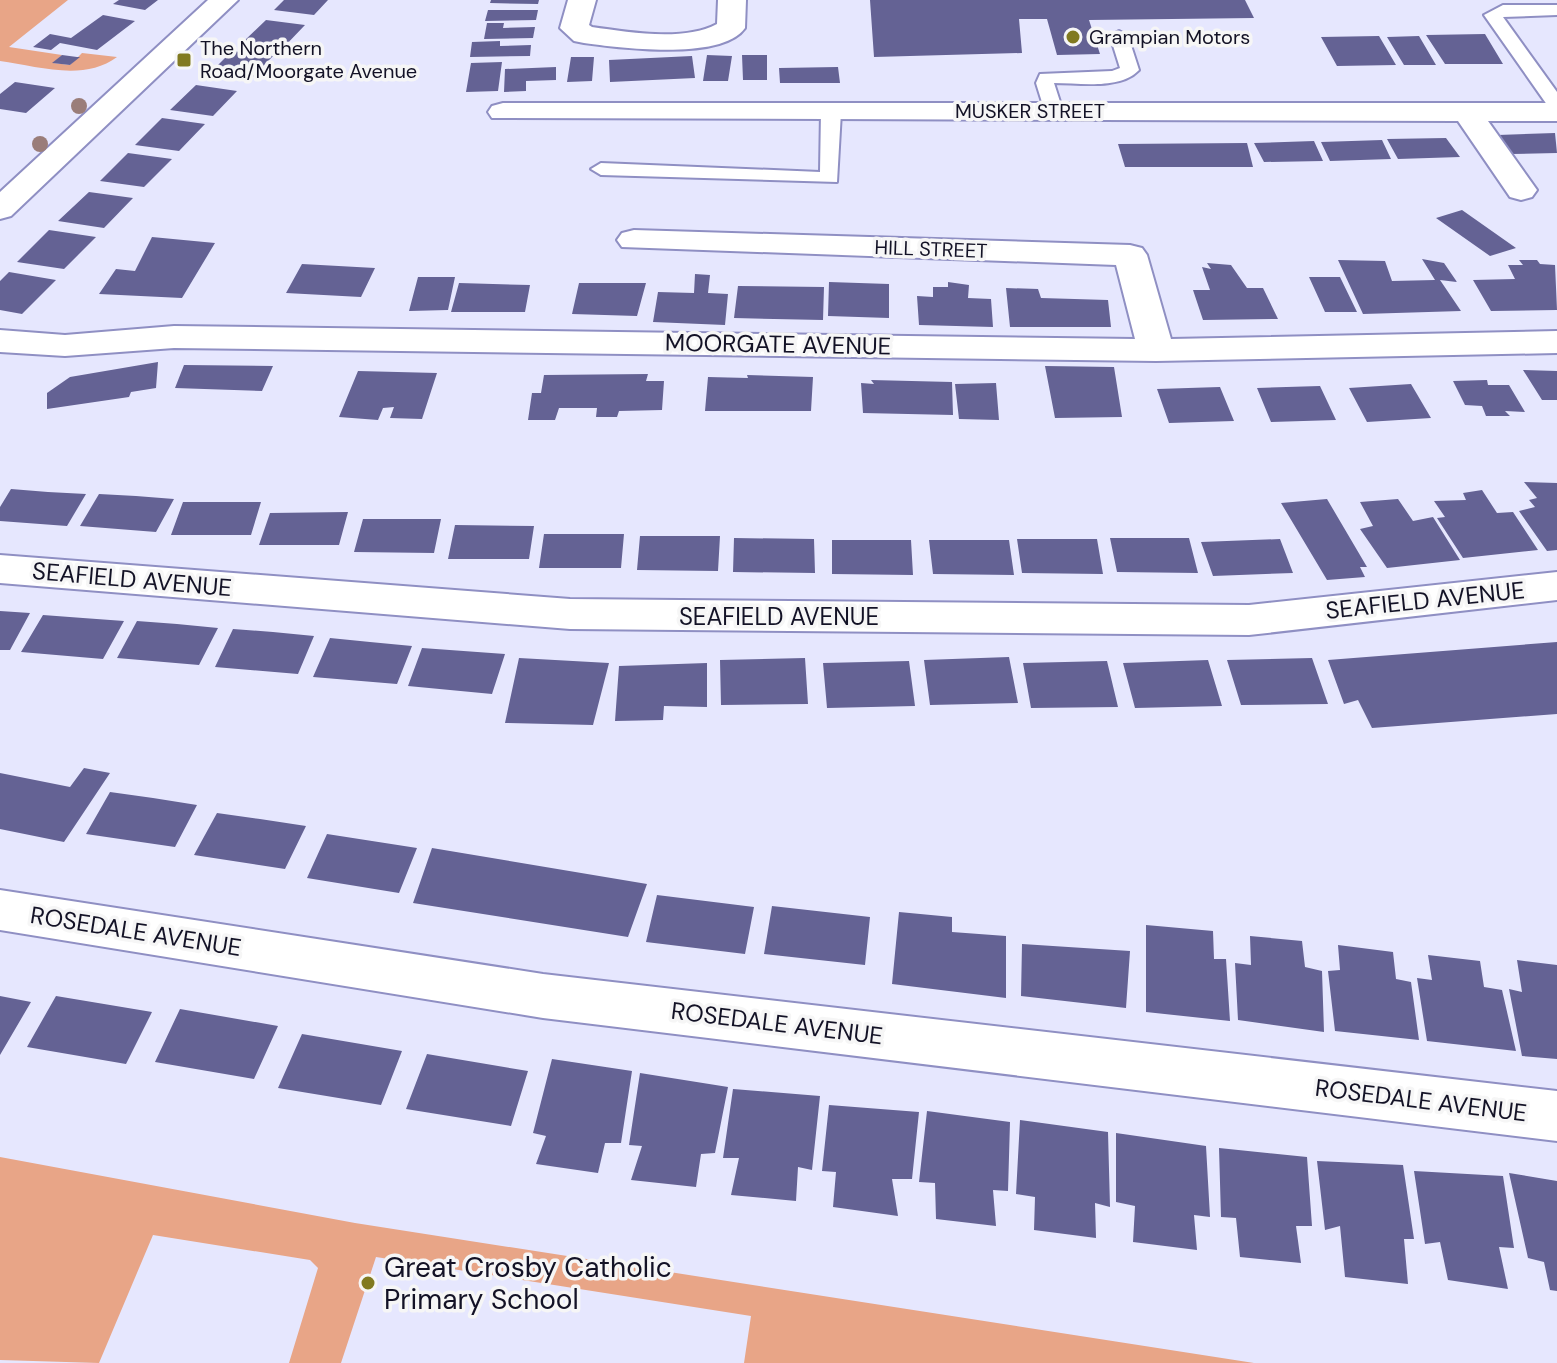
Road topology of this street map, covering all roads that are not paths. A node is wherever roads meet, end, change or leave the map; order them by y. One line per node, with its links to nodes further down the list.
1 (224, 0): 14 (street)
2 (582, 0): 3 (street)
3 (732, 0)
4 (1557, 10): 6 (lane)
5 (1119, 36): 7 (lane)
6 (1557, 105)
7 (1053, 111): 9 (street, MUSKER STREET); 11 (street, MUSKER STREET)
8 (503, 112): 9 (street, MUSKER STREET)
9 (831, 112): 12 (lane)
10 (1557, 112): 11 (street, MUSKER STREET)
11 (1468, 114): 13 (street)
12 (601, 169)
13 (1521, 190)
14 (0, 209)
15 (634, 240): 18 (street, HILL STREET)
16 (1557, 342): 18 (street, MOORGATE AVENUE)
17 (14, 343): 18 (street, MOORGATE AVENUE)
18 (1156, 350)
19 (0, 569): 20 (street, SEAFIELD AVENUE)
20 (1557, 586)
21 (0, 910): 22 (street, ROSEDALE AVENUE)
22 (1557, 1116)

